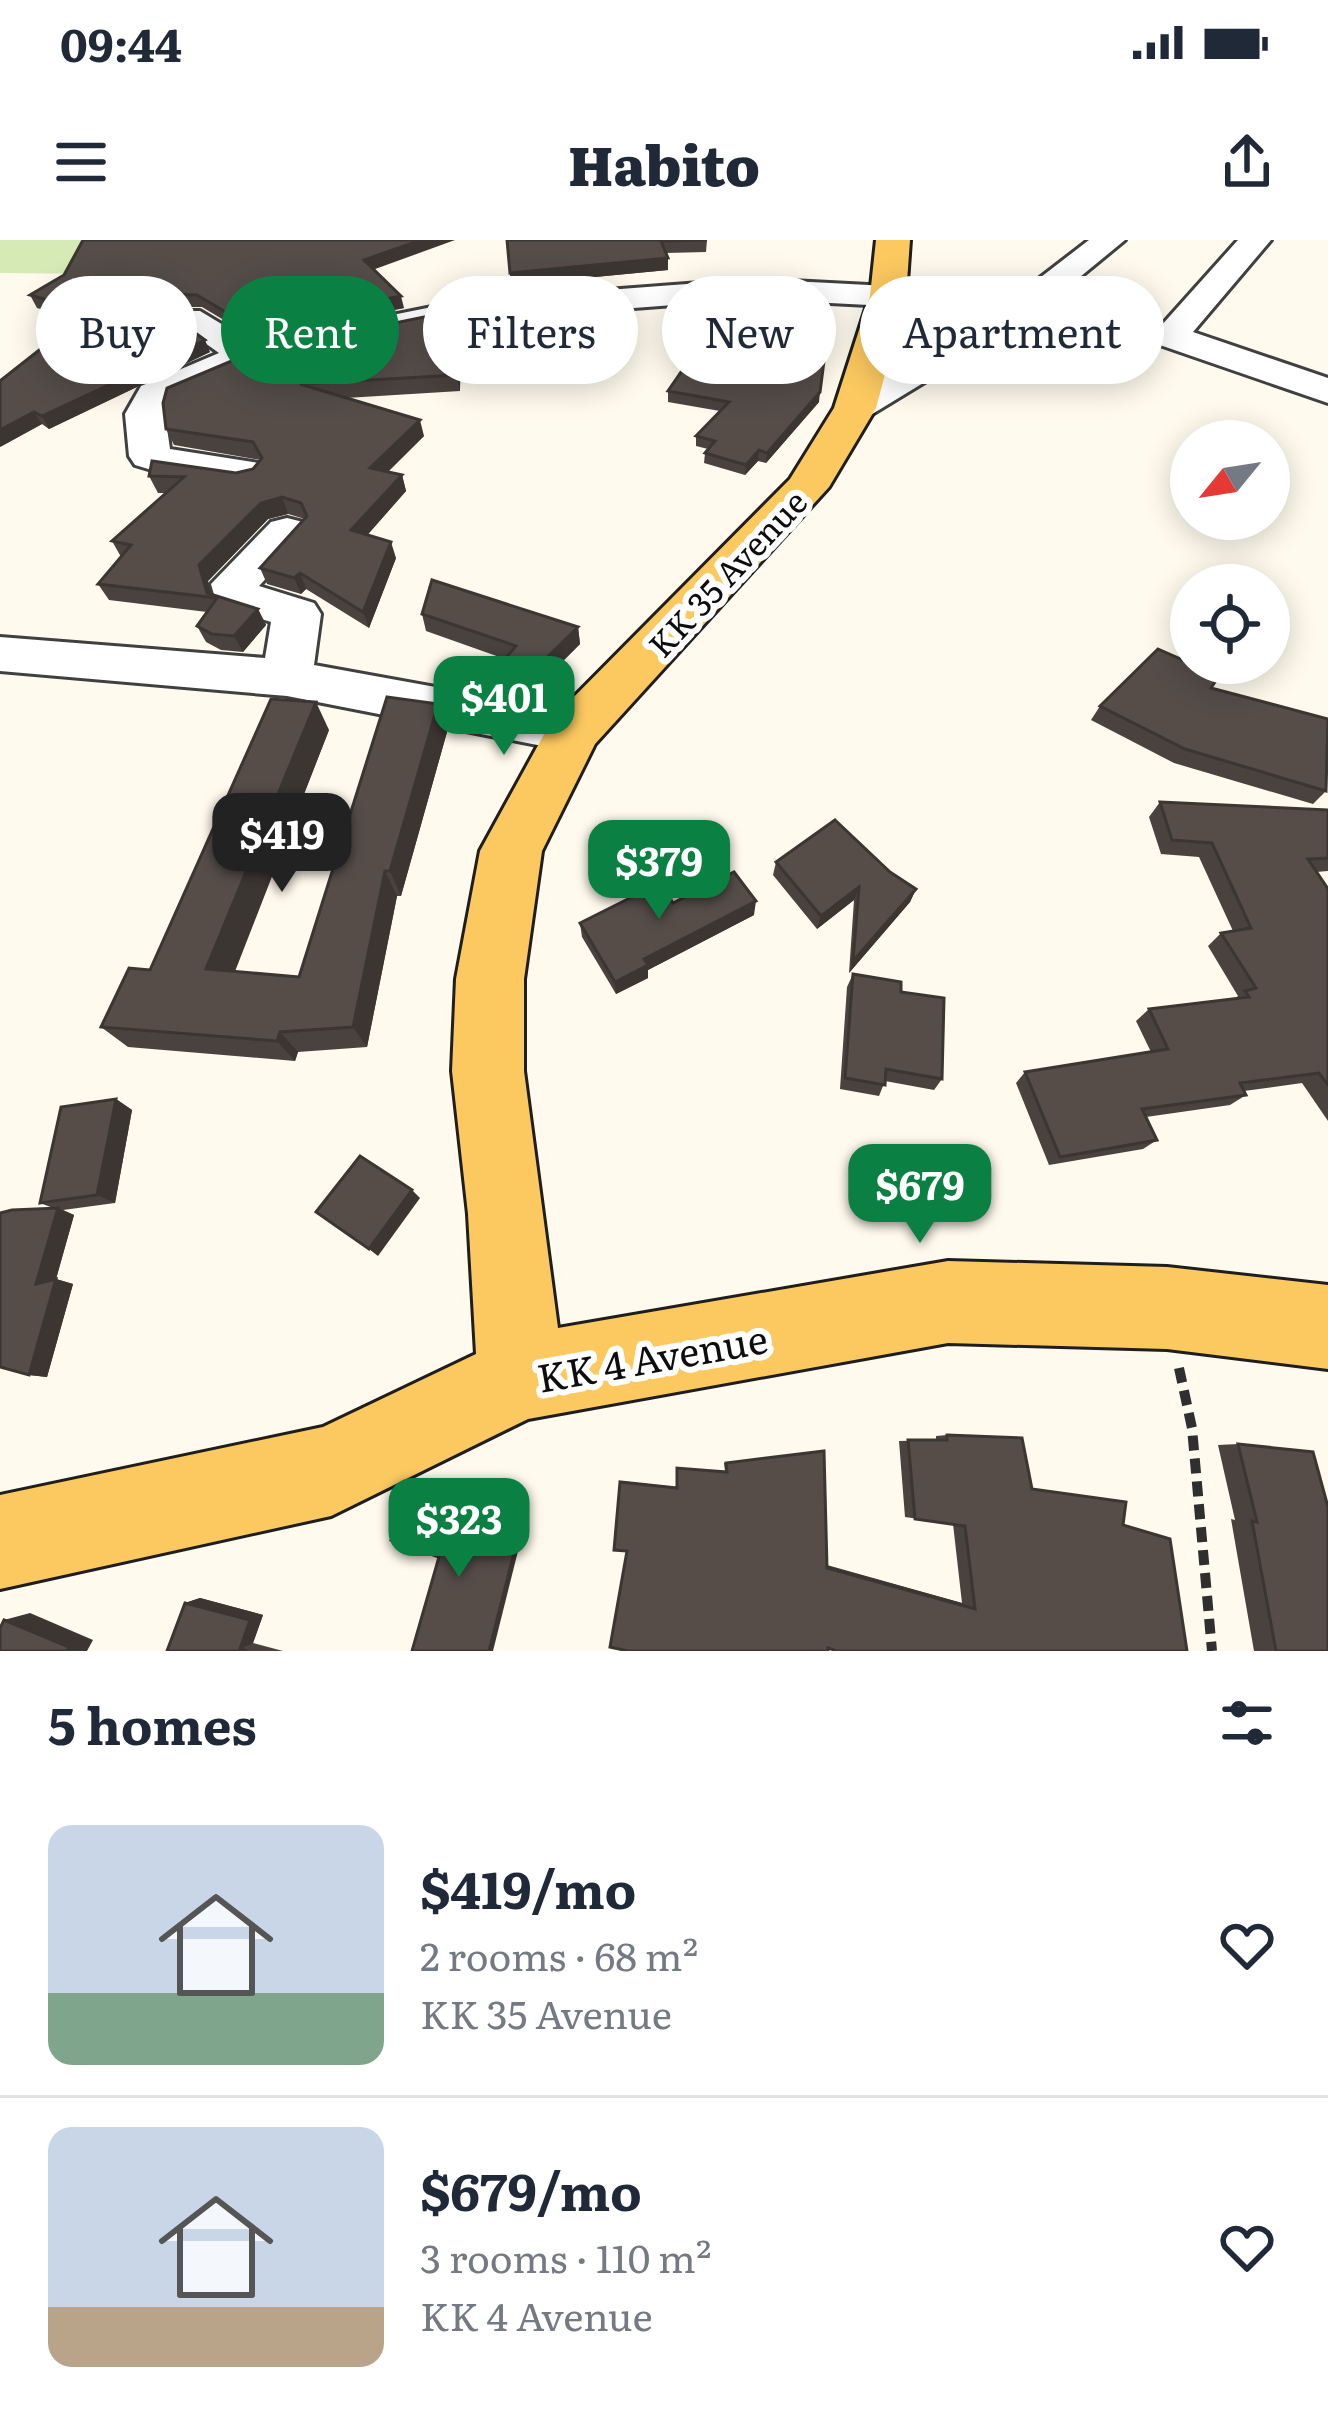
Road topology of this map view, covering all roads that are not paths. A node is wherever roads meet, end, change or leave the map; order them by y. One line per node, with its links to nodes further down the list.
1 (1109, 240): 7 (street)
2 (1255, 240): 6 (street)
3 (891, 268): 4 (street); 7 (main road, KK 35 Avenue)
4 (399, 323)
5 (221, 366): 8 (street)
6 (1328, 391)
7 (855, 408): 12 (main road, KK 35 Avenue)
8 (244, 472)
9 (287, 532): 11 (street)
10 (0, 654): 11 (street)
11 (287, 678): 12 (street)
12 (573, 732): 14 (main road, KK 35 Avenue)
13 (1328, 1327): 14 (main road, KK 4 Avenue)
14 (520, 1378): 15 (main road, KK 4 Avenue)
15 (0, 1542)

